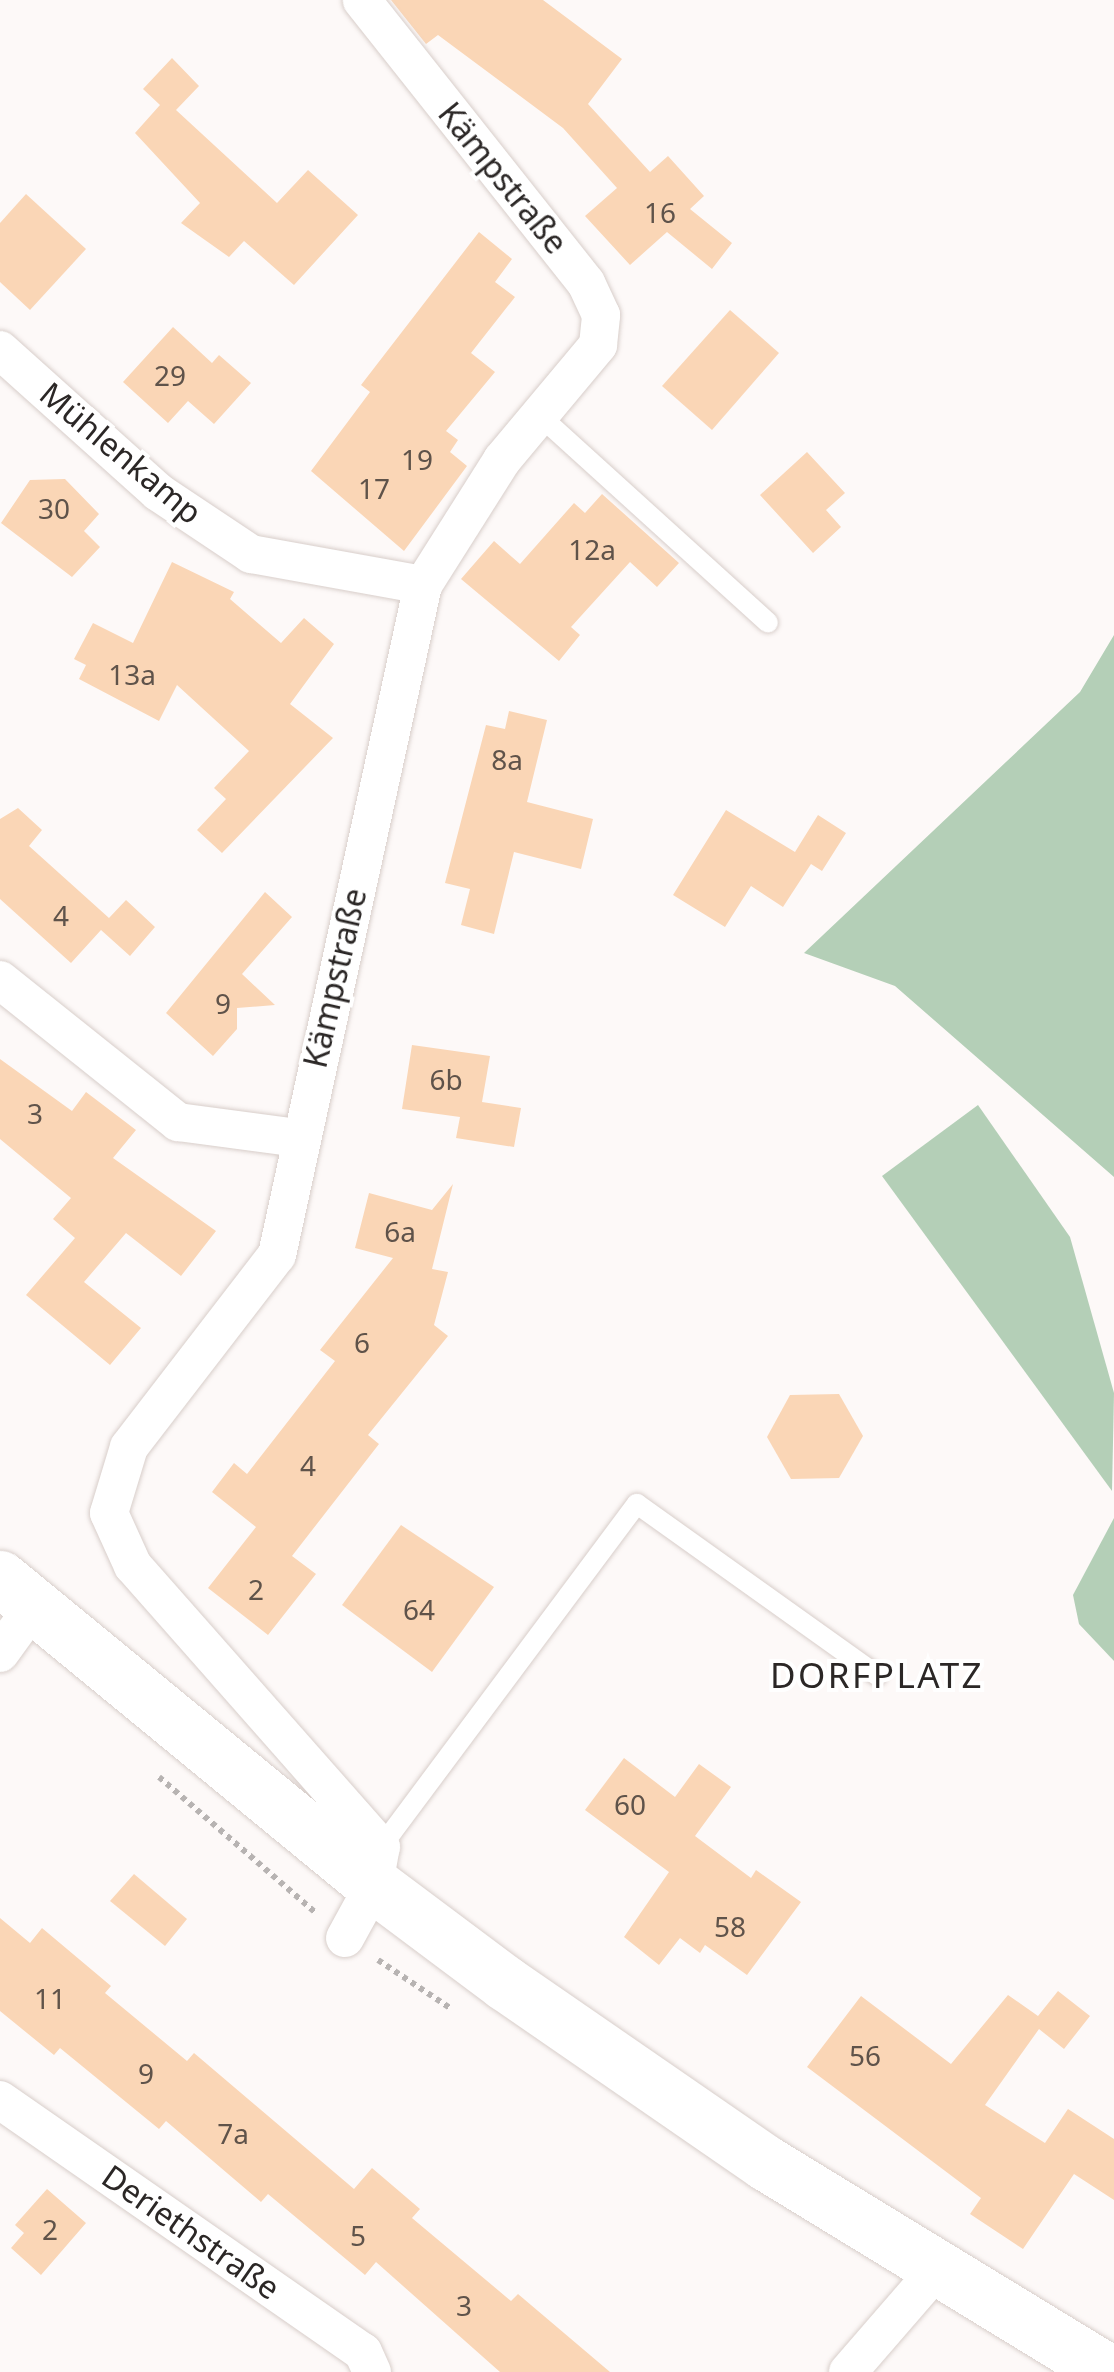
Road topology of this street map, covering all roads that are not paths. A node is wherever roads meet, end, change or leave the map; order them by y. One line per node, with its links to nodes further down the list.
1 (362, 0): 3 (street, Kämpstraße)
2 (0, 350): 4 (street, Mühlenkamp)
3 (539, 415): 4 (street, Kämpstraße); 5 (lane)
4 (423, 585): 7 (street, Kämpstraße)
5 (768, 623)
6 (0, 980): 7 (street)
7 (298, 1138): 11 (street, Kämpstraße)
8 (17, 1592): 9 (street); 11 (main road)
9 (0, 1652)
10 (877, 1674): 11 (lane)
11 (378, 1866): 12 (street); 14 (main road)
12 (345, 1938)
13 (0, 2100): 15 (street, Deriethstraße)
14 (938, 2268): 16 (street); 17 (main road)
15 (372, 2372)
16 (848, 2372)
17 (1109, 2372)

